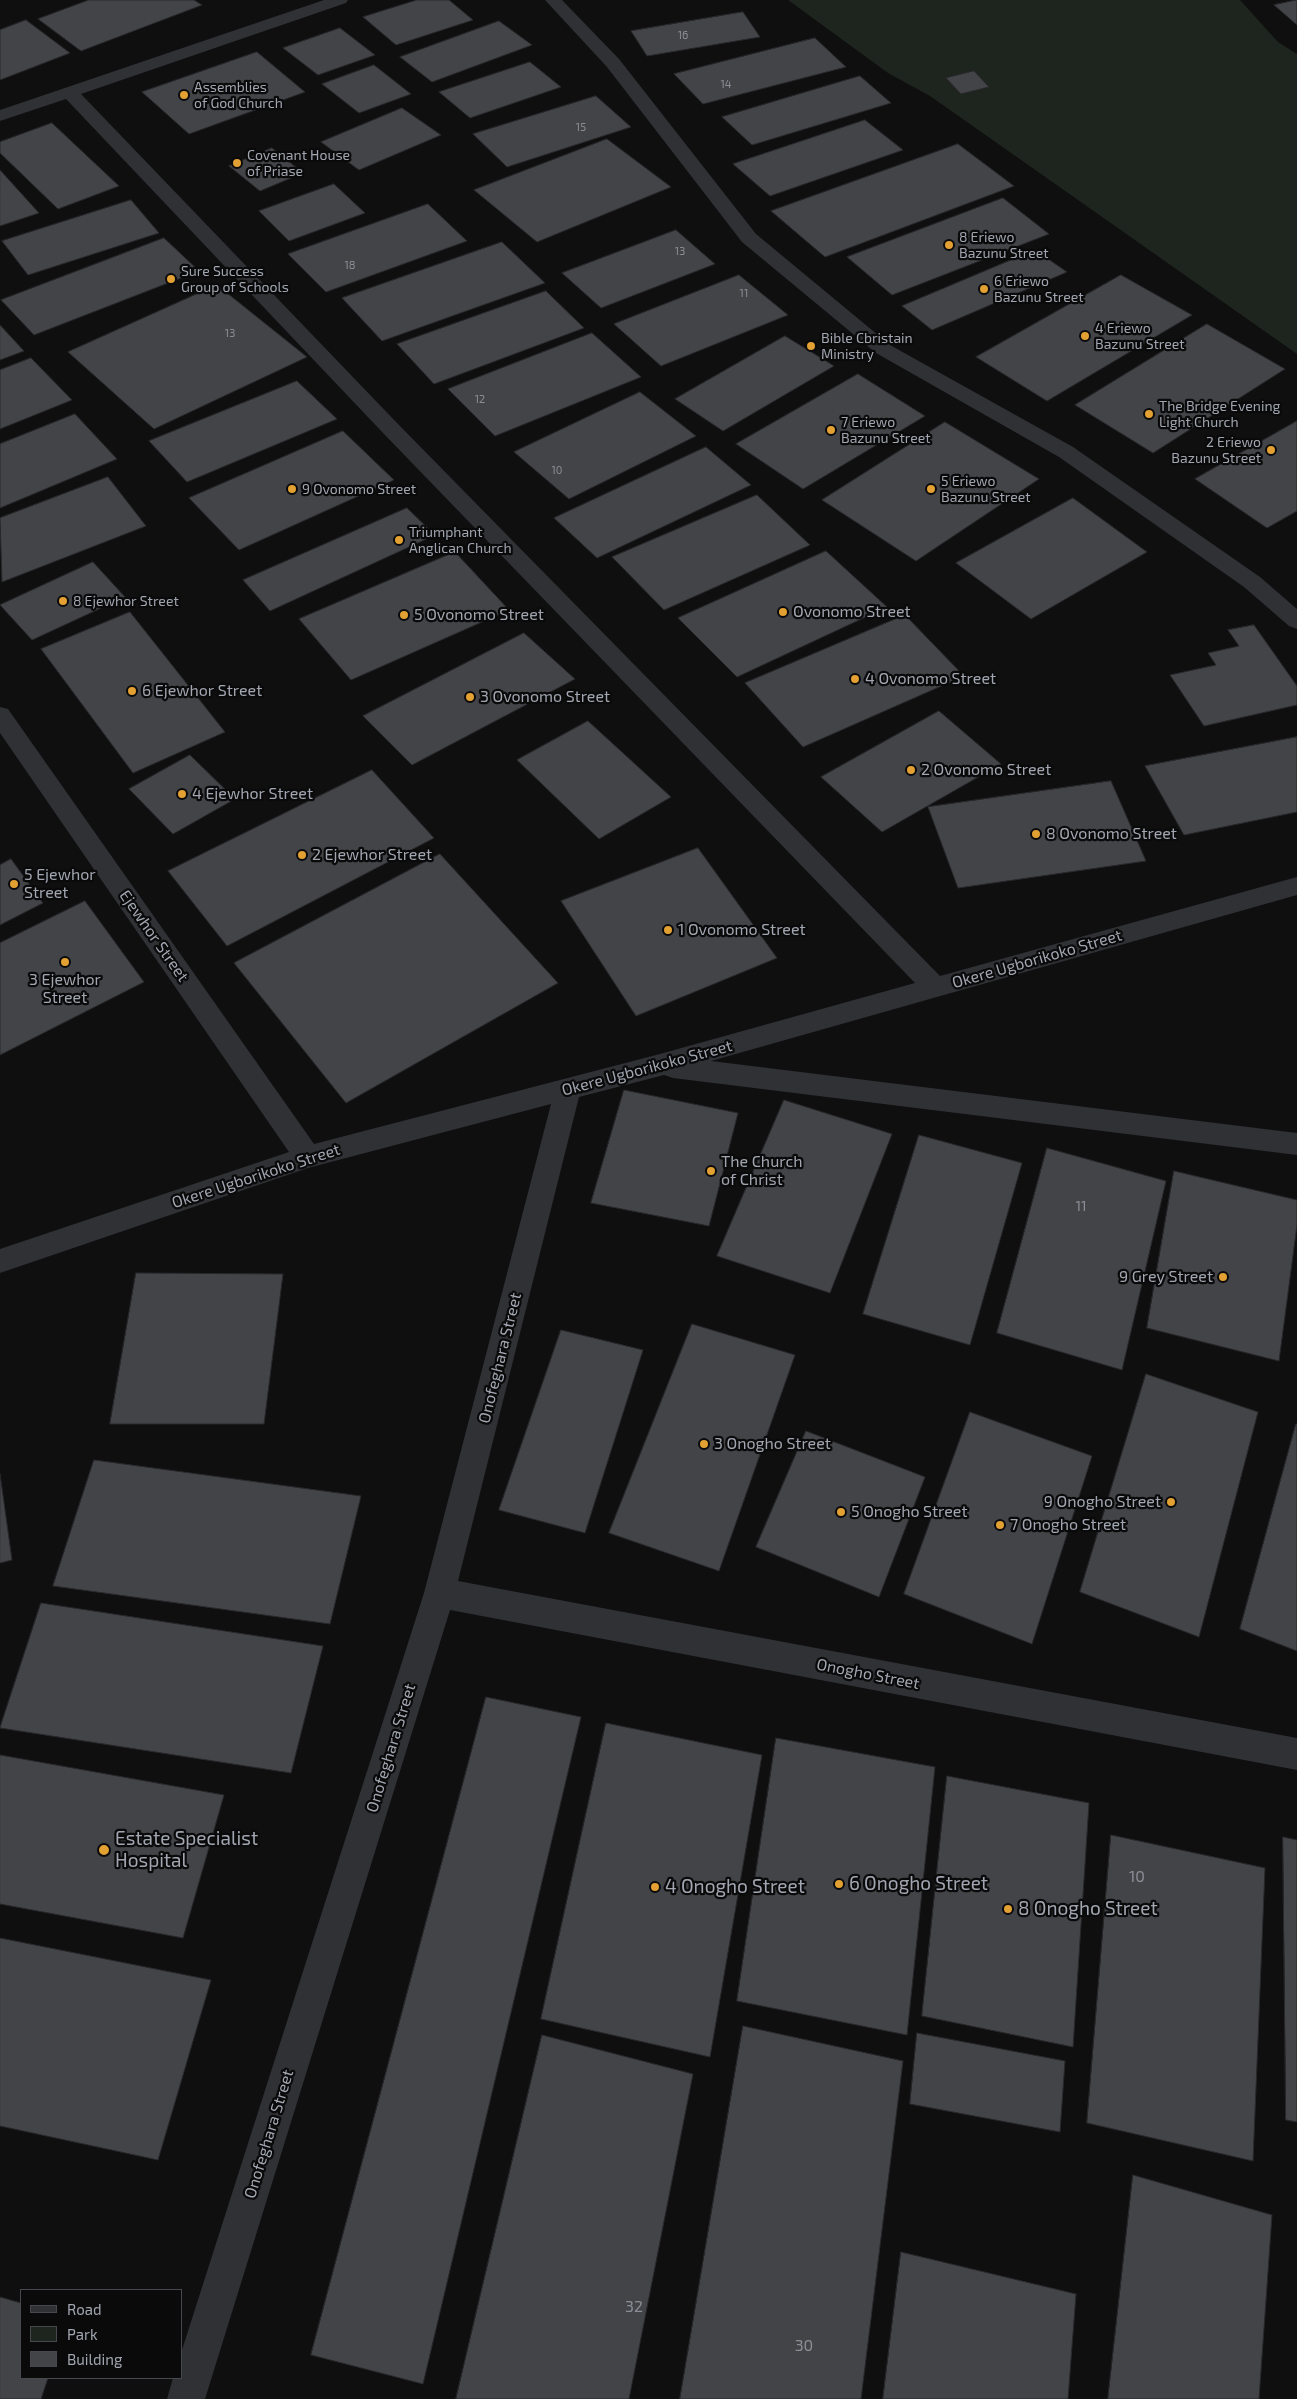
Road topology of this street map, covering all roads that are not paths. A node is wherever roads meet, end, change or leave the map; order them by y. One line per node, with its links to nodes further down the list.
1 (340, 0): 3 (street)
2 (552, 0): 5 (street)
3 (71, 94): 4 (street); 8 (street)
4 (0, 116)
5 (1297, 621)
6 (0, 715): 12 (street, Ejewhor Street)
7 (1297, 886): 8 (street, Okere Ugborikoko Street)
8 (936, 988): 9 (street, Okere Ugborikoko Street)
9 (660, 1065): 10 (street, Okere Ugborikoko Street); 11 (street)
10 (568, 1089): 12 (street, Okere Ugborikoko Street); 14 (street, Onofeghara Street)
11 (1297, 1144)
12 (308, 1157): 13 (street, Okere Ugborikoko Street)
13 (0, 1261)
14 (440, 1593): 15 (street, Onogho Street); 16 (street, Onofeghara Street)
15 (1297, 1754)
16 (186, 2399)

